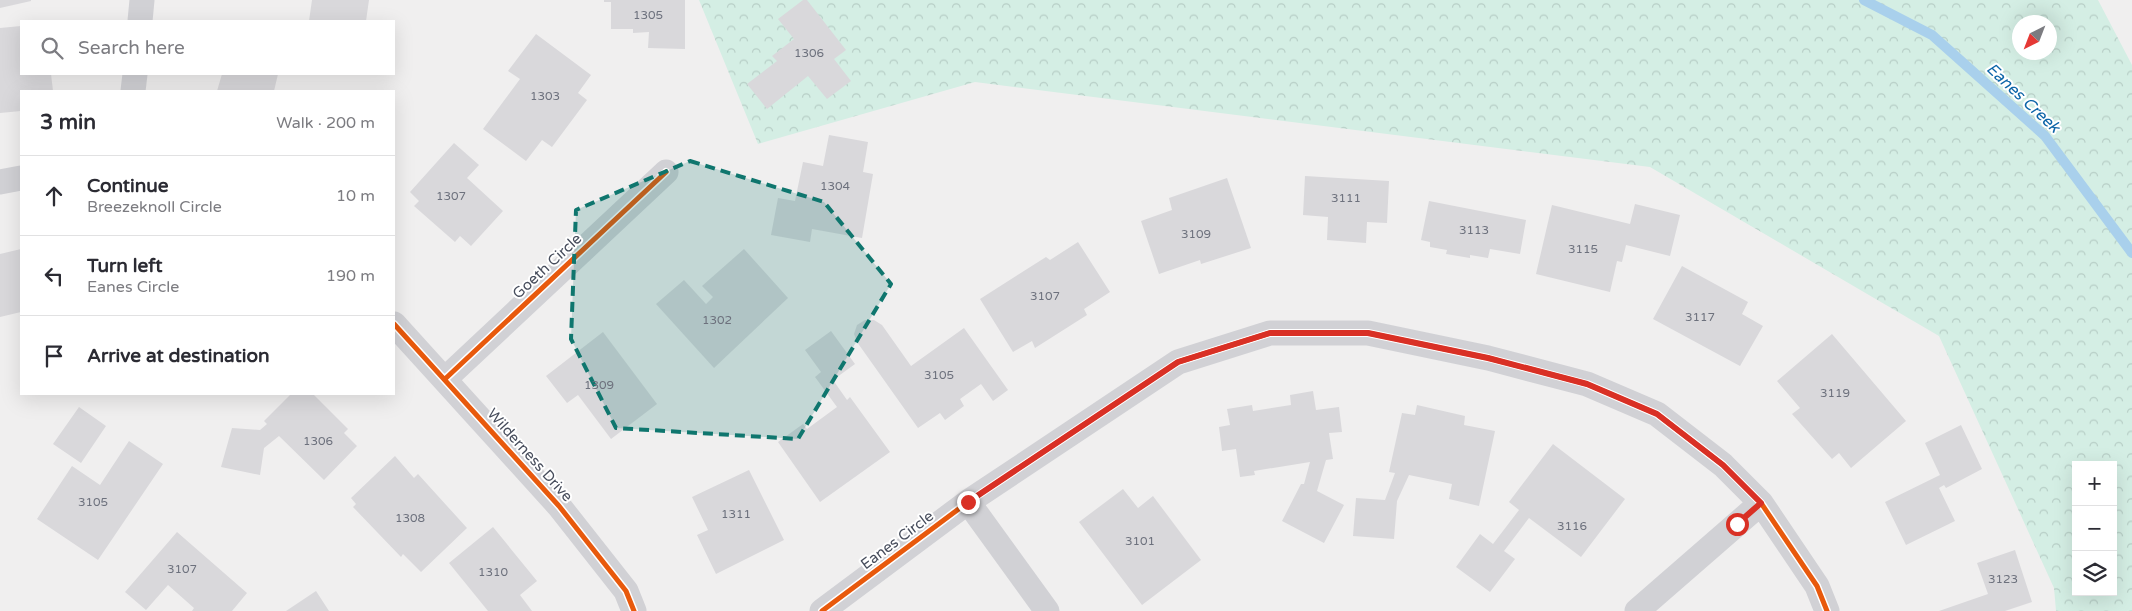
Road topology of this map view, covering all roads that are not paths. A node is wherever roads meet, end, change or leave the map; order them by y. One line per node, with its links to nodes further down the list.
1 (142, 0): 2 (street)
2 (140, 20)
3 (135, 75): 4 (street)
4 (133, 90)
5 (666, 172): 9 (street, Goeth Circle)
6 (20, 178): 7 (street)
7 (0, 182)
8 (395, 325): 9 (street, Wilderness Drive)
9 (445, 378): 12 (street, Wilderness Drive)
10 (968, 502): 11 (street, Eanes Circle); 13 (street, Eanes Circle); 14 (street)
11 (1761, 503): 15 (street); 16 (street, Eanes Circle)
12 (634, 611)
13 (822, 611)
14 (1047, 611)
15 (1637, 611)
16 (1827, 611)

